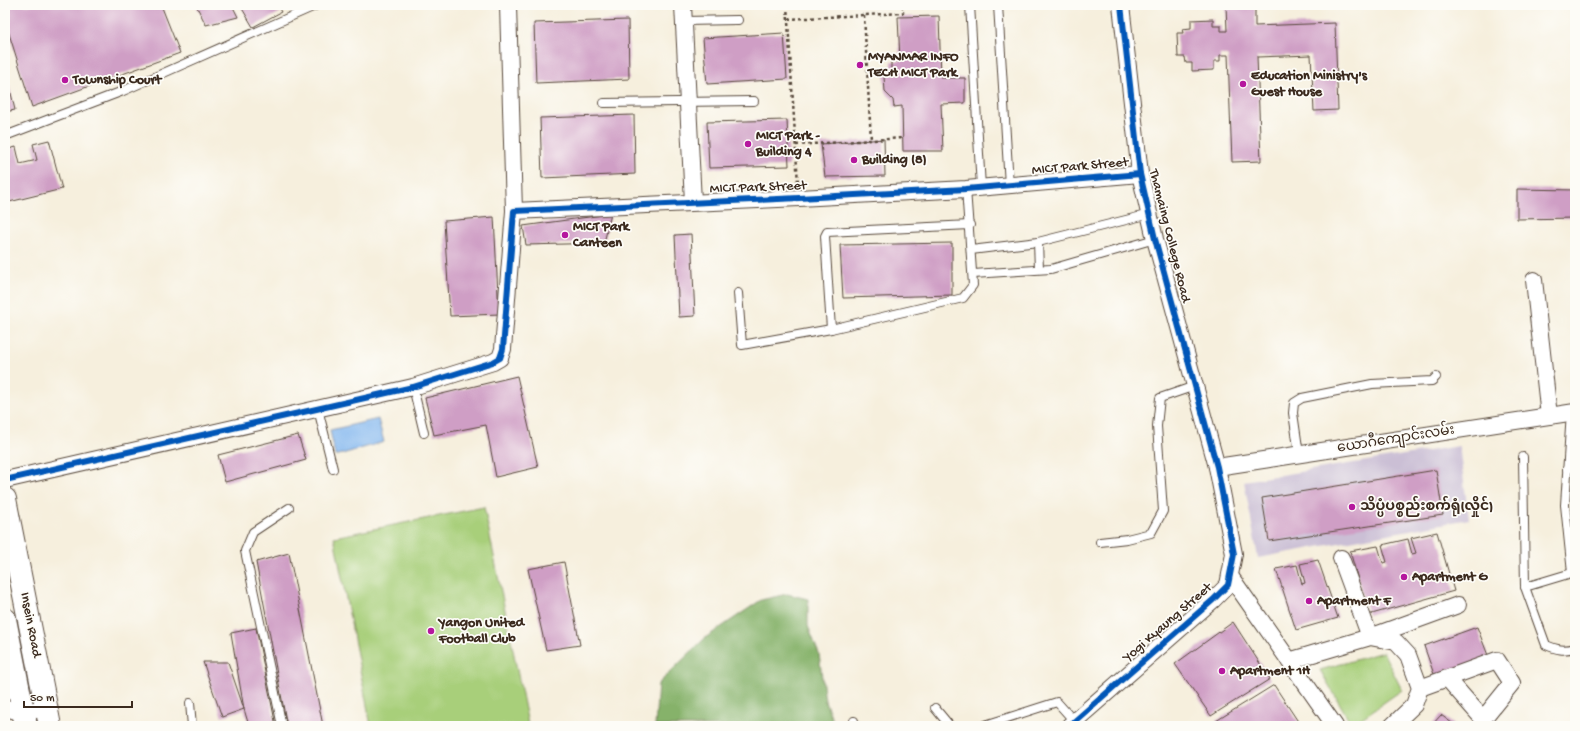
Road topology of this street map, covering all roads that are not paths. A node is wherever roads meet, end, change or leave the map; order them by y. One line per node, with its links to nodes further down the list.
1 (317, 5): 12 (lane)
2 (508, 5): 17 (street)
3 (683, 5): 8 (street, MICT Park Street)
4 (970, 5): 15 (lane)
5 (998, 5): 14 (lane)
6 (1121, 5): 13 (street, Thamaing College Road)
7 (738, 20): 8 (lane)
8 (684, 21): 9 (street, MICT Park Street)
9 (689, 102): 10 (lane); 11 (lane); 16 (street, MICT Park Street)
10 (754, 102)
11 (604, 103)
12 (5, 136)
13 (1140, 174): 14 (street, MICT Park Street); 18 (street, Thamaing College Road)
14 (1008, 186): 15 (street, MICT Park Street)
15 (973, 188): 16 (street, MICT Park Street); 19 (lane)
16 (693, 202): 17 (street, MICT Park Street)
17 (514, 211): 30 (street)
18 (1150, 214): 20 (street, Thamaing College Road); 21 (lane)
19 (970, 225): 22 (lane); 27 (lane)
20 (1155, 239): 23 (lane); 29 (street, Thamaing College Road)
21 (1038, 242): 22 (lane); 23 (lane)
22 (971, 250): 24 (lane)
23 (1039, 269): 24 (lane)
24 (973, 274): 27 (lane)
25 (1534, 280): 33 (street)
26 (738, 293): 27 (lane)
27 (831, 329)
28 (1436, 376): 35 (lane)
29 (1195, 386): 37 (street, Thamaing College Road); 43 (lane)
30 (413, 387): 31 (street); 34 (lane)
31 (318, 409): 39 (lane); 40 (street)
32 (1573, 412): 33 (street, ယောဂီကျောင်းလမ်း); 38 (lane)
33 (1549, 416): 35 (street, ယောဂီကျောင်းလမ်း)
34 (424, 433)
35 (1299, 454): 37 (street, ယောဂီကျောင်းလမ်း)
36 (1523, 457): 48 (lane)
37 (1217, 468): 47 (street, Yogi Kyaung Street)
38 (1571, 468): 46 (lane)
39 (333, 469)
40 (5, 480)
41 (5, 500): 45 (main road, Insein Road)
42 (289, 508): 62 (lane)
43 (1100, 542)
44 (1341, 558): 51 (street)
45 (11, 560): 59 (main road, Insein Road)
46 (1574, 572): 48 (lane)
47 (1230, 576): 53 (street); 60 (street, Yogi Kyaung Street)
48 (1525, 587): 52 (lane)
49 (1458, 605): 51 (street)
50 (5, 619): 58 (main road)
51 (1370, 637): 53 (street); 55 (street)
52 (1575, 648)
53 (1289, 661): 65 (street)
54 (1447, 678): 55 (street)
55 (1420, 688): 66 (street)
56 (190, 703): 61 (lane)
57 (934, 708): 63 (lane)
58 (18, 716): 59 (street)
59 (48, 716)
60 (1072, 724): 64 (lane)
61 (192, 726)
62 (282, 726)
63 (950, 726)
64 (982, 726)
65 (1335, 726)
66 (1392, 726)

